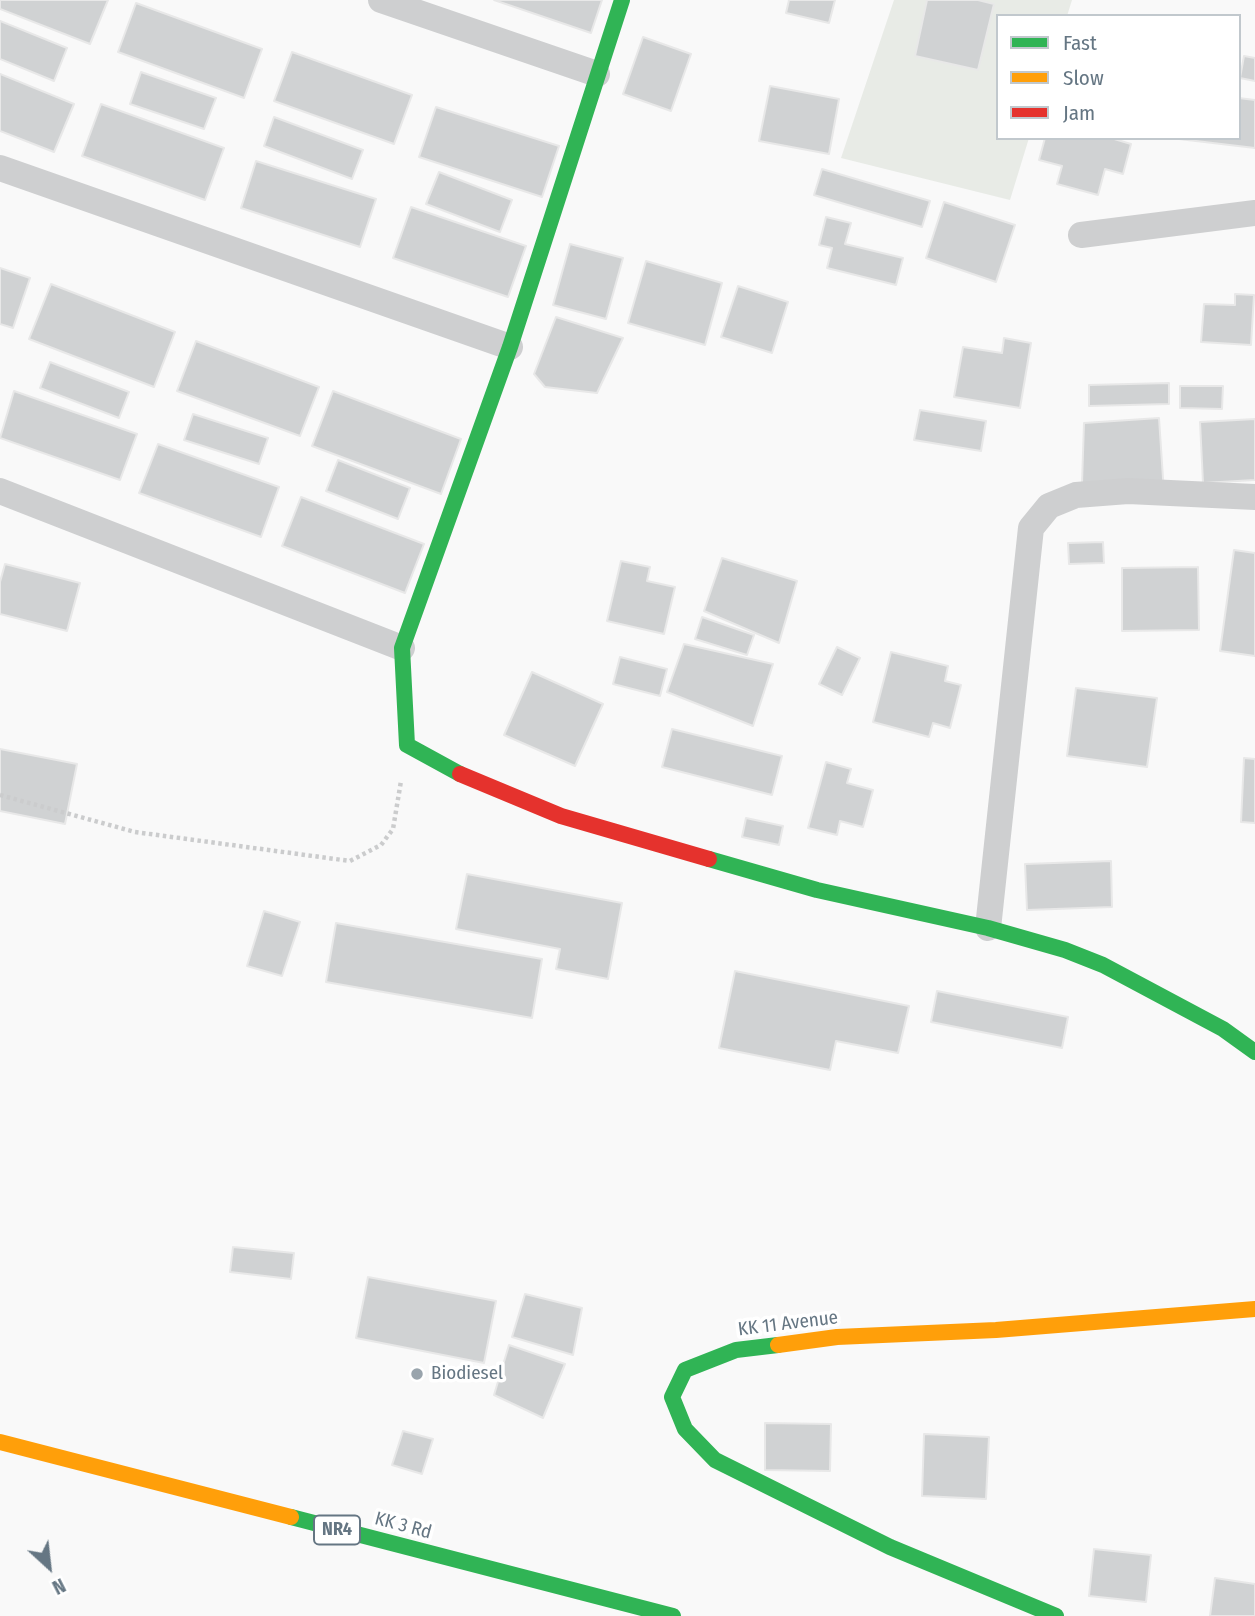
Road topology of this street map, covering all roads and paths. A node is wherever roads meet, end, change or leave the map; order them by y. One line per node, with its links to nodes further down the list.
1 (381, 0): 3 (street)
2 (622, 0): 3 (main road)
3 (597, 74): 7 (main road)
4 (0, 168): 7 (street)
5 (1255, 213): 6 (street)
6 (1081, 235)
7 (510, 348): 10 (main road)
8 (0, 491): 10 (street)
9 (1255, 497): 13 (street)
10 (402, 648): 11 (main road)
11 (407, 744): 12 (path); 13 (main road)
12 (0, 795)
13 (988, 928): 14 (main road)
14 (1255, 1052)
15 (1255, 1309): 18 (main road, KK 11 Avenue)
16 (0, 1442): 17 (main road, KK 3 Rd / NR4)
17 (673, 1616)
18 (1056, 1616)

